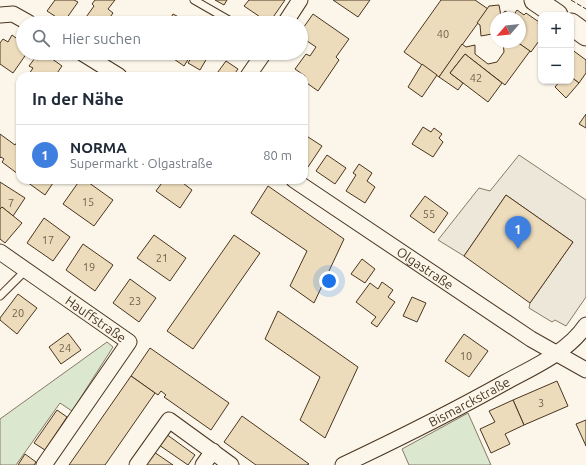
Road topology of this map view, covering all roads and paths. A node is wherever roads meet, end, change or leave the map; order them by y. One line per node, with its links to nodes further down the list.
1 (194, 0): 7 (lane)
2 (300, 0): 8 (street)
3 (535, 0): 4 (street)
4 (553, 12)
5 (0, 15): 6 (street)
6 (17, 16)
7 (222, 16)
8 (289, 16)
9 (574, 26): 10 (street)
10 (586, 34)
11 (93, 60): 13 (street)
12 (259, 60): 14 (street)
13 (113, 72)
14 (251, 72)
15 (300, 184): 20 (street, Olgastraße)
16 (0, 252): 17 (street, Hauffstraße)
17 (26, 270): 18 (lane); 23 (street, Hauffstraße)
18 (0, 296)
19 (586, 325): 20 (street, Bismarckstraße)
20 (558, 353): 21 (street, Olgastraße); 27 (street, Bismarckstraße)
21 (586, 370)
22 (213, 451): 24 (street); 25 (street); 26 (street)
23 (44, 465)
24 (137, 465)
25 (203, 465)
26 (231, 465)
27 (344, 465)

